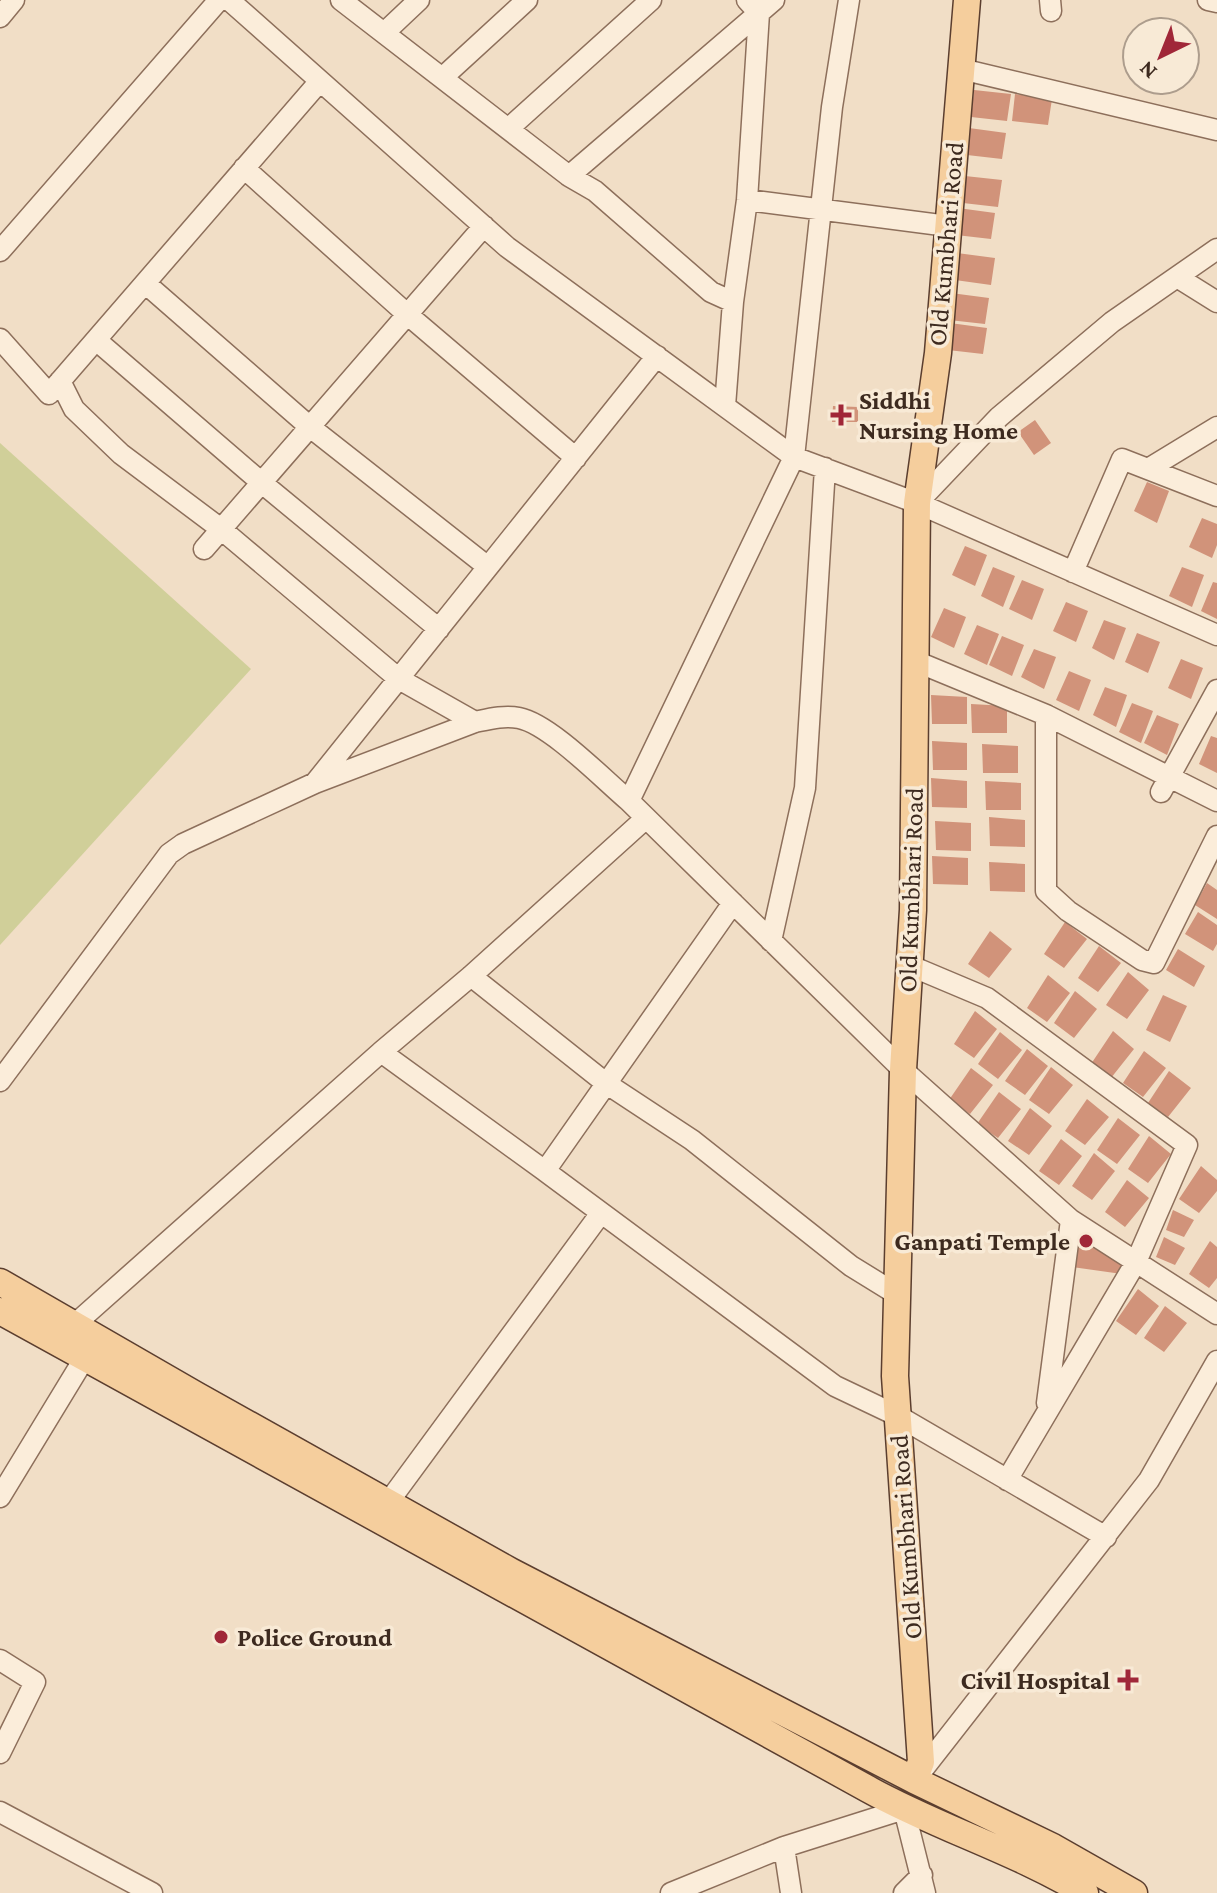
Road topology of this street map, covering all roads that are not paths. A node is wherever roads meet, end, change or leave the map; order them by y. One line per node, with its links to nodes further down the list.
1 (14, 0): 13 (street)
2 (219, 0): 27 (street)
3 (229, 0): 17 (street)
4 (341, 0): 14 (street)
5 (419, 0): 14 (street)
6 (527, 0): 16 (street)
7 (651, 0): 18 (street)
8 (849, 0): 23 (street)
9 (967, 0): 15 (main road, Old Kumbhari Road)
10 (1208, 0): 11 (street)
11 (1217, 2)
12 (760, 4): 21 (street); 22 (street)
13 (0, 17)
14 (384, 33): 16 (street)
15 (961, 69): 19 (street); 25 (main road, Old Kumbhari Road)
16 (442, 78): 18 (street)
17 (320, 81): 20 (street); 24 (street)
18 (508, 129): 21 (street)
19 (1217, 130)
20 (244, 168): 29 (street); 32 (street)
21 (569, 176): 30 (street)
22 (747, 200): 23 (street); 30 (street)
23 (821, 209): 25 (street); 40 (street)
24 (484, 226): 32 (street); 35 (street)
25 (948, 226): 46 (main road, Old Kumbhari Road)
26 (1217, 249): 28 (street)
27 (0, 251)
28 (1177, 277): 31 (street); 46 (street)
29 (145, 283): 34 (street); 38 (street)
30 (733, 302): 37 (street)
31 (1217, 302)
32 (408, 315): 38 (street); 41 (street)
33 (0, 339): 36 (street)
34 (96, 340): 36 (street); 44 (street)
35 (657, 356): 37 (street); 41 (street)
36 (60, 381): 47 (street)
37 (725, 406): 40 (street)
38 (310, 427): 44 (street); 49 (street)
39 (1217, 427): 43 (street)
40 (794, 457): 42 (street); 60 (street)
41 (576, 458): 49 (street)
42 (825, 468): 46 (street); 65 (street)
43 (1148, 469): 45 (street); 50 (street)
44 (262, 483): 47 (street); 51 (street)
45 (1217, 496)
46 (917, 503): 50 (street); 53 (main road, Old Kumbhari Road)
47 (221, 529): 48 (street); 54 (street)
48 (204, 549)
49 (488, 567): 51 (street)
50 (1073, 572): 52 (street)
51 (439, 629): 54 (street)
52 (1217, 635)
53 (915, 661): 56 (street); 66 (main road, Old Kumbhari Road)
54 (399, 679): 57 (street); 58 (street)
55 (1217, 690): 59 (street)
56 (1046, 715): 59 (street); 63 (street)
57 (475, 722): 58 (street); 60 (street)
58 (315, 783): 70 (street)
59 (1165, 784): 61 (street)
60 (629, 801): 62 (street)
61 (1217, 801)
62 (645, 819): 64 (street); 67 (street)
63 (1217, 836)
64 (733, 903): 65 (street); 71 (street)
65 (771, 941): 69 (street)
66 (911, 966): 69 (main road, Old Kumbhari Road); 75 (street)
67 (471, 976): 68 (street); 71 (street)
68 (381, 1052): 72 (street); 80 (street)
69 (903, 1070): 74 (street); 77 (main road, Old Kumbhari Road)
70 (0, 1081)
71 (607, 1084): 72 (street); 77 (street)
72 (545, 1171): 73 (street)
73 (601, 1213): 84 (street); 87 (street)
74 (1071, 1220): 75 (street); 83 (street)
75 (1136, 1262): 79 (street); 83 (street)
76 (0, 1282): 80 (main road)
77 (898, 1295): 84 (main road, Old Kumbhari Road)
78 (0, 1311): 81 (main road)
79 (1217, 1314)
80 (74, 1325): 87 (main road)
81 (84, 1359): 86 (street); 92 (main road)
82 (1217, 1361): 88 (street)
83 (1046, 1411): 85 (street)
84 (898, 1416): 85 (street); 91 (main road, Old Kumbhari Road)
85 (1007, 1480): 88 (street)
86 (0, 1497)
87 (387, 1504): 91 (main road)
88 (1106, 1537): 91 (street)
89 (0, 1660): 90 (street)
90 (0, 1753)
91 (914, 1780): 101 (main road)
92 (904, 1809): 94 (street); 95 (street); 100 (main road)
93 (0, 1812): 96 (street)
94 (784, 1847): 97 (street); 98 (street)
95 (924, 1884): 99 (street)
96 (152, 1893)
97 (671, 1893)
98 (791, 1893)
99 (904, 1893)
100 (1085, 1893)
101 (1134, 1893)

